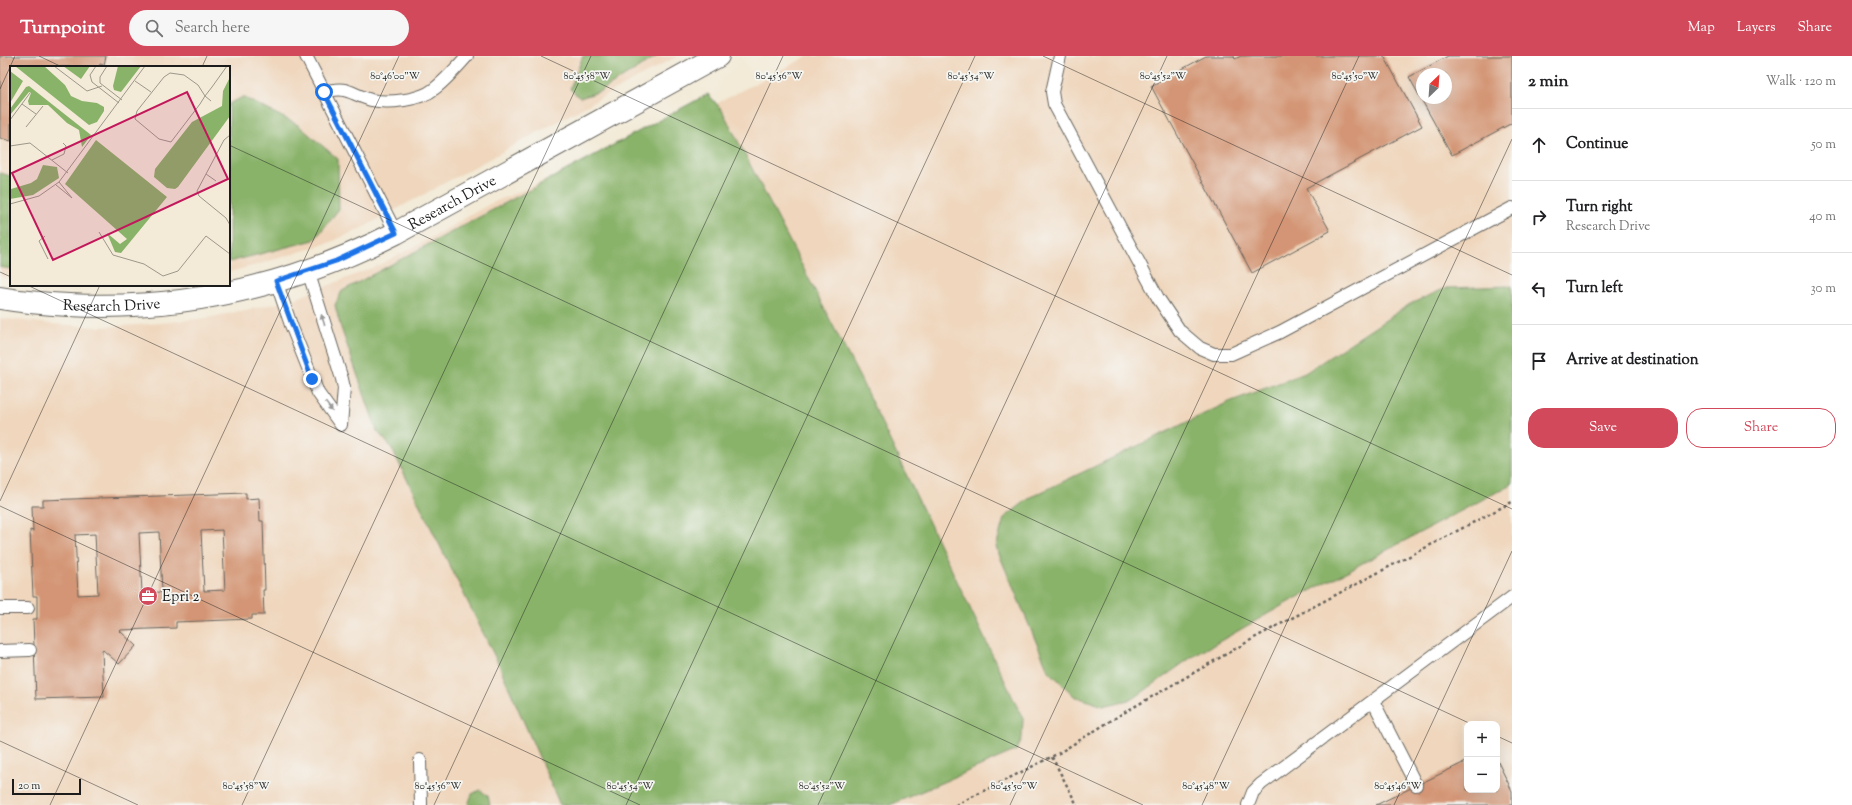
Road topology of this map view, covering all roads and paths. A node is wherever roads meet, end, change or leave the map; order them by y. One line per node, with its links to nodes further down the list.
1 (306, 56): 5 (lane)
2 (467, 56): 5 (lane)
3 (718, 56): 7 (street, Research Drive)
4 (1060, 56): 6 (lane)
5 (324, 92): 7 (lane)
6 (1512, 208)
7 (396, 233): 8 (street, Research Drive)
8 (308, 271): 9 (street, Research Drive); 9 (lane, one-way to 8)
9 (276, 281): 10 (street, Research Drive)
10 (0, 298)
11 (1512, 502): 18 (path)
12 (1512, 597): 17 (lane)
13 (0, 608): 14 (lane)
14 (28, 608)
15 (30, 650): 16 (lane)
16 (0, 651)
17 (1373, 701): 20 (lane); 24 (lane)
18 (1052, 757): 22 (path); 23 (path)
19 (420, 760): 21 (lane)
20 (1416, 785)
21 (421, 805)
22 (956, 805)
23 (1077, 805)
24 (1248, 805)

